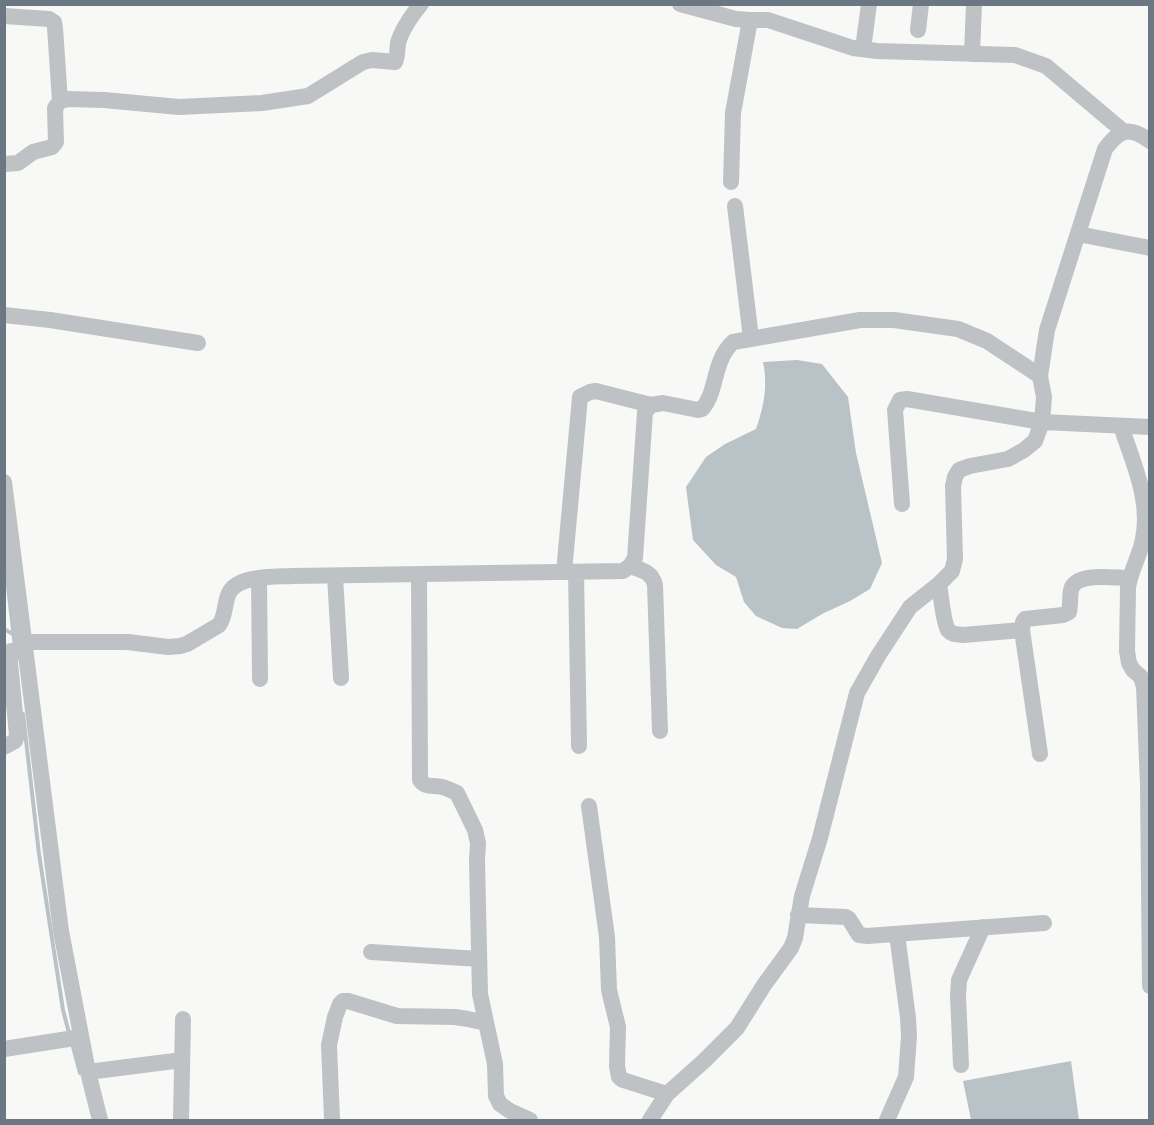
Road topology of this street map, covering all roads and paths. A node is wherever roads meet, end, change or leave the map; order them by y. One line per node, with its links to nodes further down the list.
1 (421, 4): 12 (street)
2 (680, 4): 8 (street)
3 (869, 4): 10 (street)
4 (921, 4): 9 (street)
5 (974, 4): 11 (street)
6 (50, 12): 7 (street); 12 (street)
7 (4, 16)
8 (750, 20): 10 (street); 16 (street)
9 (918, 30)
10 (863, 49): 11 (street)
11 (972, 54): 13 (street)
12 (60, 100): 15 (street)
13 (1123, 131): 14 (street); 18 (street)
14 (1149, 141)
15 (4, 164)
16 (731, 182)
17 (735, 206): 21 (street)
18 (1078, 234): 19 (street); 23 (street)
19 (1149, 248)
20 (4, 315): 22 (street)
21 (751, 338): 23 (street); 24 (street)
22 (198, 343)
23 (1040, 376): 25 (street)
24 (651, 405): 30 (street); 31 (street)
25 (1042, 422): 26 (street); 29 (street); 36 (street)
26 (1121, 426): 27 (street); 32 (street)
27 (1149, 427)
28 (4, 482): 38 (street)
29 (902, 504)
30 (630, 566): 31 (street); 41 (street)
31 (570, 572): 33 (street); 42 (street)
32 (1137, 573): 37 (street); 52 (street)
33 (419, 575): 34 (street); 51 (street)
34 (335, 576): 35 (street); 39 (street)
35 (260, 578): 38 (street); 40 (street)
36 (939, 584): 37 (street); 46 (street)
37 (1023, 630): 44 (street)
38 (20, 650): 43 (street); 55 (street)
39 (341, 678)
40 (260, 679)
41 (660, 731)
42 (579, 746)
43 (4, 747)
44 (1040, 754)
45 (589, 806): 60 (street)
46 (800, 906): 49 (street); 60 (street)
47 (1044, 922): 48 (street)
48 (983, 927): 49 (street); 58 (street)
49 (897, 934): 66 (street)
50 (372, 952): 51 (street)
51 (479, 959): 54 (street)
52 (1149, 986)
53 (183, 1019): 57 (street)
54 (486, 1023): 63 (street); 64 (street)
55 (74, 1038): 56 (street); 59 (street)
56 (4, 1049)
57 (182, 1060): 59 (street); 62 (street)
58 (961, 1065)
59 (88, 1072): 61 (street)
60 (667, 1094): 65 (street)
61 (100, 1120)
62 (181, 1120)
63 (332, 1120)
64 (530, 1120)
65 (650, 1120)
66 (887, 1120)

